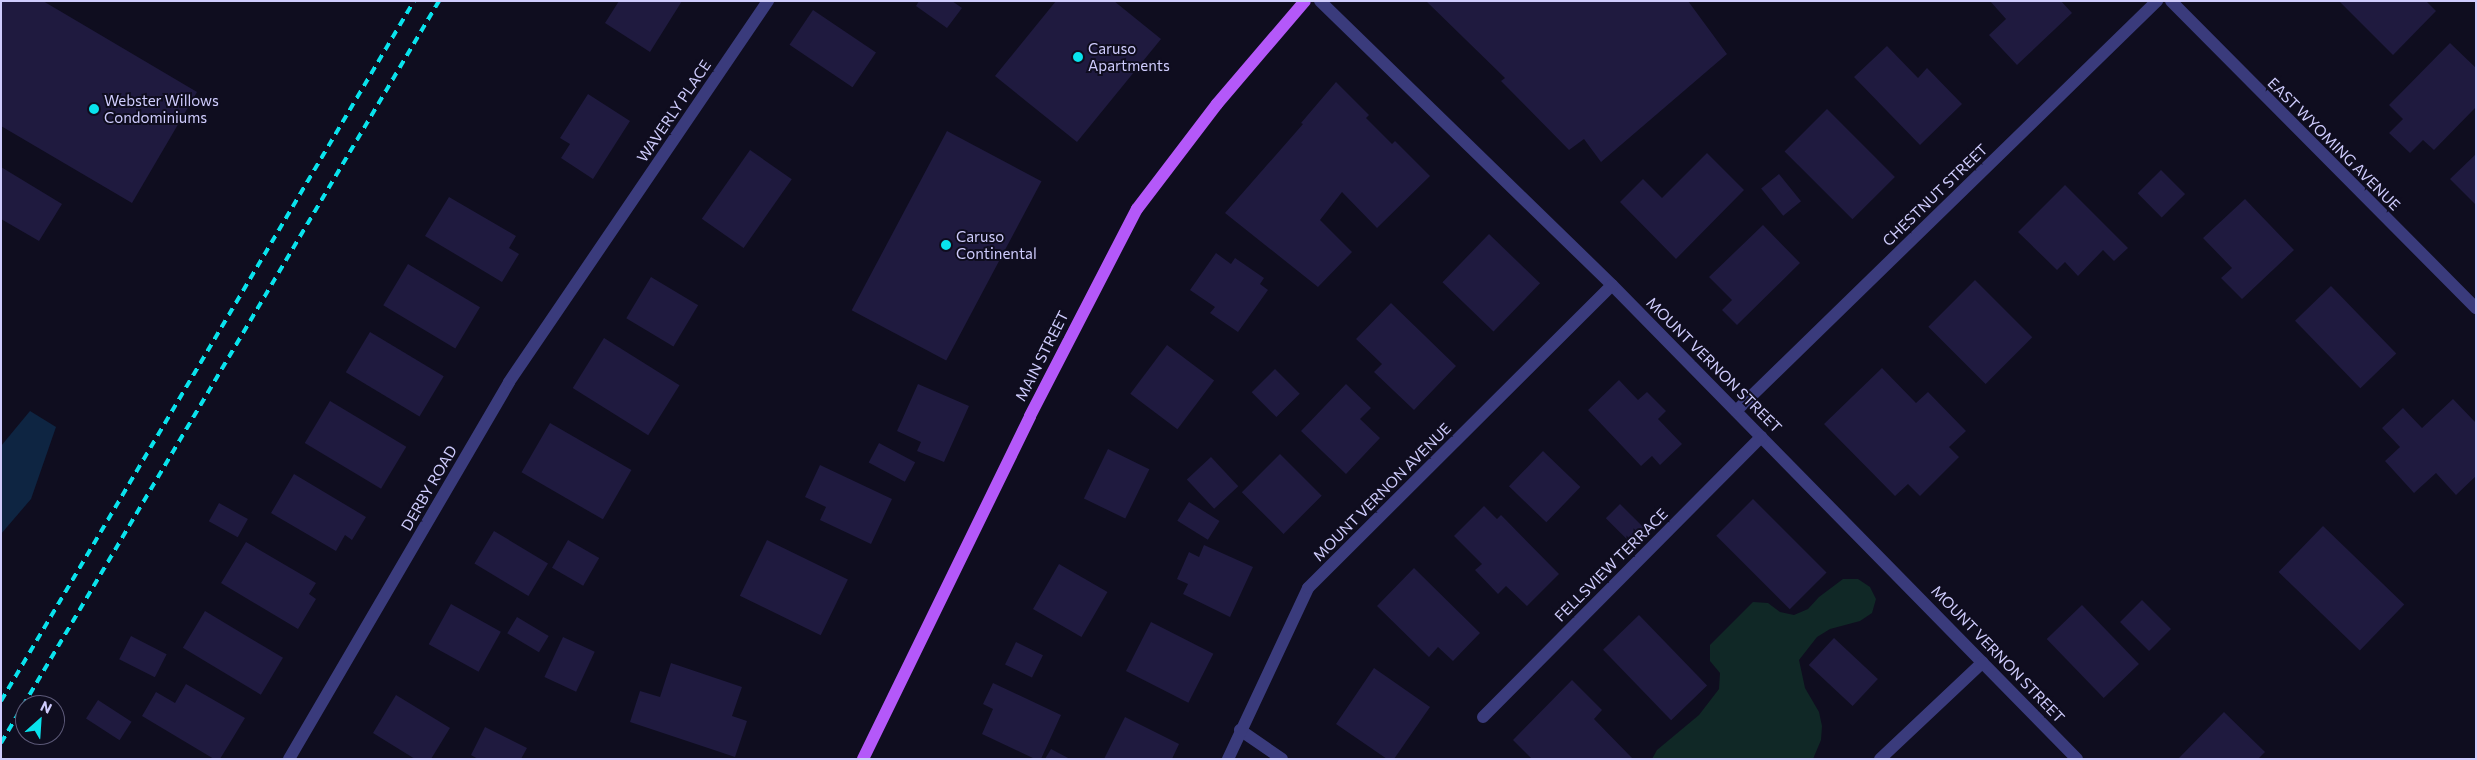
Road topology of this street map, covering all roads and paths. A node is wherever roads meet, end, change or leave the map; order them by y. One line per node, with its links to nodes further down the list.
1 (768, 1): 6 (street, WAVERLY PLACE)
2 (1304, 1): 15 (main road, MAIN STREET)
3 (1320, 1): 7 (street, MOUNT VERNON STREET)
4 (2157, 1): 9 (street, CHESTNUT STREET)
5 (2171, 1): 8 (street, EAST WYOMING AVENUE)
6 (606, 239): 14 (street, DERBY ROAD)
7 (1612, 285): 9 (street, MOUNT VERNON STREET); 13 (street, MOUNT VERNON AVENUE)
8 (2476, 308)
9 (1736, 411): 10 (street, MOUNT VERNON STREET)
10 (1762, 436): 11 (street, MOUNT VERNON STREET); 12 (street, FELLSVIEW TERRACE)
11 (1983, 662): 18 (street); 19 (street, MOUNT VERNON STREET)
12 (1483, 717)
13 (1240, 730): 16 (street, MOUNT VERNON AVENUE); 17 (street)
14 (289, 759)
15 (863, 759)
16 (1228, 759)
17 (1282, 759)
18 (1880, 759)
19 (2077, 759)

